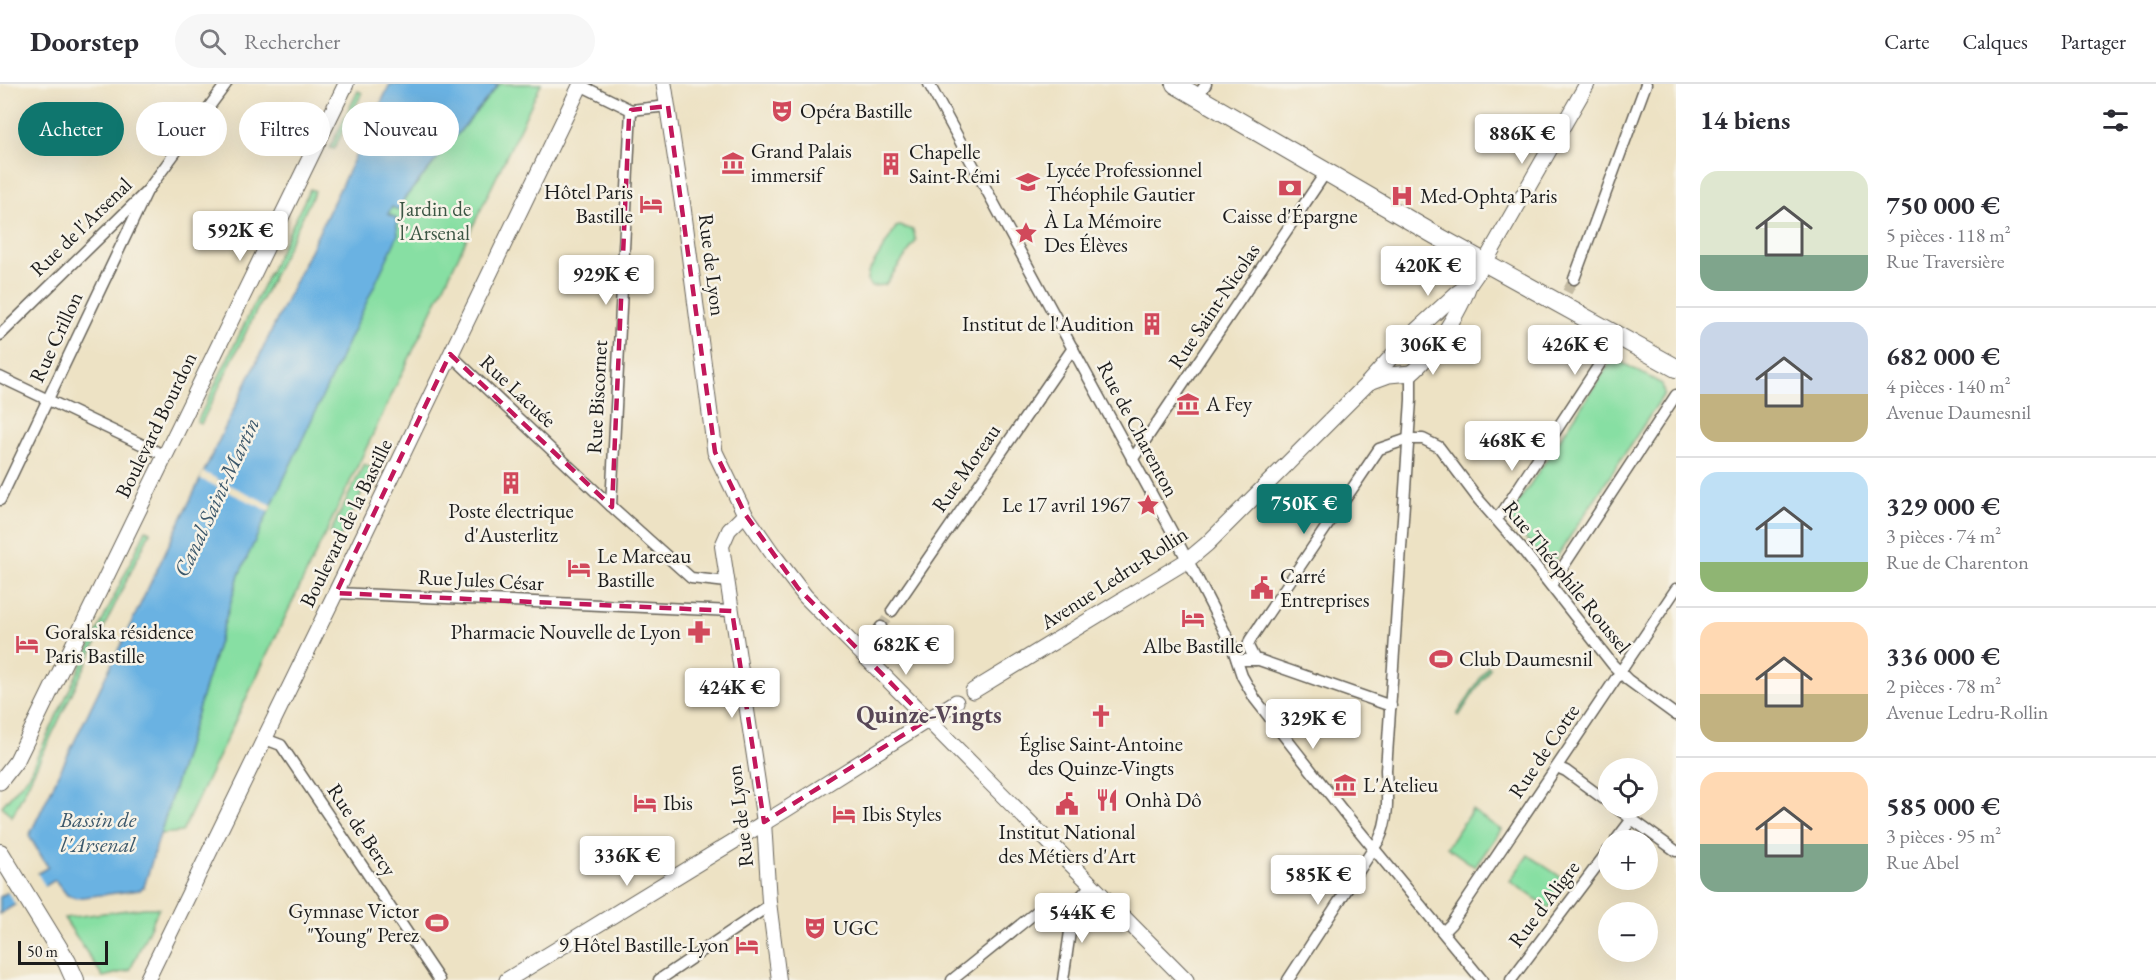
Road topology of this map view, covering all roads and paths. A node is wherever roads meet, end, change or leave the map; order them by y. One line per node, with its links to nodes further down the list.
1 (226, 84): 13 (street, Rue de l'Arsenal)
2 (346, 84): 30 (main road, Boulevard Bourdon)
3 (664, 84): 10 (main road, Rue de Lyon)
4 (929, 84): 20 (street, Rue de Charenton)
5 (1174, 84): 9 (main road)
6 (1587, 84): 14 (main road, Avenue Ledru-Rollin)
7 (1646, 84): 15 (street)
8 (580, 85): 11 (street); 22 (main road, Boulevard de la Bastille)
9 (1202, 91): 12 (main road)
10 (668, 106): 11 (street); 34 (main road, Rue de Lyon)
11 (631, 110): 33 (street, Rue Biscornet)
12 (1326, 172): 14 (main road); 31 (street, Rue Saint-Nicolas)
13 (147, 191): 17 (street, Rue de l'Arsenal); 28 (street, Rue Crillon)
14 (1485, 262): 16 (main road, Avenue Ledru-Rollin); 18 (main road)
15 (1574, 279)
16 (1469, 285): 19 (main road, Avenue Ledru-Rollin); 21 (main road)
17 (0, 335)
18 (1618, 336): 23 (main road); 35 (street)
19 (1406, 340): 21 (main road); 24 (main road); 26 (main road, Avenue Ledru-Rollin)
20 (1073, 348): 31 (street, Rue de Charenton); 41 (street, Rue Moreau)
21 (1430, 353): 24 (main road)
22 (450, 354): 33 (street, Rue Lacuée); 40 (main road, Boulevard de la Bastille)
23 (1676, 368)
24 (1411, 373): 26 (main road, Avenue Ledru-Rollin); 29 (street)
25 (0, 377): 28 (street)
26 (1367, 384): 36 (main road, Avenue Ledru-Rollin)
27 (1676, 395): 38 (street)
28 (48, 400): 30 (street); 32 (street, Rue Crillon)
29 (1408, 439): 35 (street, Rue Théophile Roussel); 46 (street); 50 (street)
30 (164, 455): 55 (main road, Boulevard Bourdon)
31 (1132, 460): 36 (street, Rue de Charenton)
32 (0, 500)
33 (611, 506): 37 (street, Rue Lacuée)
34 (745, 514): 37 (street, Rue de Lyon); 44 (main road, Rue de Lyon)
35 (1497, 518): 38 (street, Rue Théophile Roussel)
36 (1188, 560): 45 (street, Rue de Charenton); 48 (main road, Avenue Ledru-Rollin)
37 (728, 582): 42 (street, Rue de Lyon)
38 (1551, 585): 47 (street, Rue Théophile Roussel)
39 (1676, 589): 47 (street, Rue de Cotte)
40 (336, 594): 42 (street, Rue Jules César); 53 (main road, Boulevard de la Bastille)
41 (892, 610)
42 (732, 611): 58 (street, Rue de Lyon)
43 (881, 627): 44 (street)
44 (862, 655): 52 (main road, Rue de Lyon)
45 (1238, 660): 46 (street); 60 (street, Rue de Charenton)
46 (1255, 660): 50 (street)
47 (1620, 673): 51 (street, Rue Théophile Roussel); 54 (street, Rue de Cotte)
48 (973, 691)
49 (956, 702): 52 (main road)
50 (1391, 706): 60 (street)
51 (1676, 715)
52 (927, 720): 58 (main road); 64 (main road, Rue de Lyon)
53 (265, 739): 69 (main road, Boulevard de la Bastille); 70 (street, Rue de Bercy)
54 (1557, 767): 56 (street); 67 (street, Rue de Cotte)
55 (0, 782)
56 (1598, 794)
57 (1632, 819): 59 (street); 61 (street)
58 (764, 822): 66 (street, Rue de Lyon); 71 (main road)
59 (1624, 830)
60 (1374, 848): 67 (street, Rue de Charenton); 77 (street)
61 (1676, 851)
62 (0, 853): 68 (main road)
63 (1598, 863): 79 (street, Rue d'Aligre)
64 (1091, 885): 65 (street); 76 (main road, Rue de Lyon)
65 (1074, 904): 74 (street); 75 (street)
66 (770, 905): 72 (street); 73 (street, Rue de Lyon)
67 (1443, 932): 78 (street, Rue de Charenton)
68 (75, 980)
69 (147, 980)
70 (440, 980)
71 (507, 980)
72 (659, 980)
73 (779, 980)
74 (952, 980)
75 (1063, 980)
76 (1186, 980)
77 (1287, 980)
78 (1482, 980)
79 (1511, 980)

